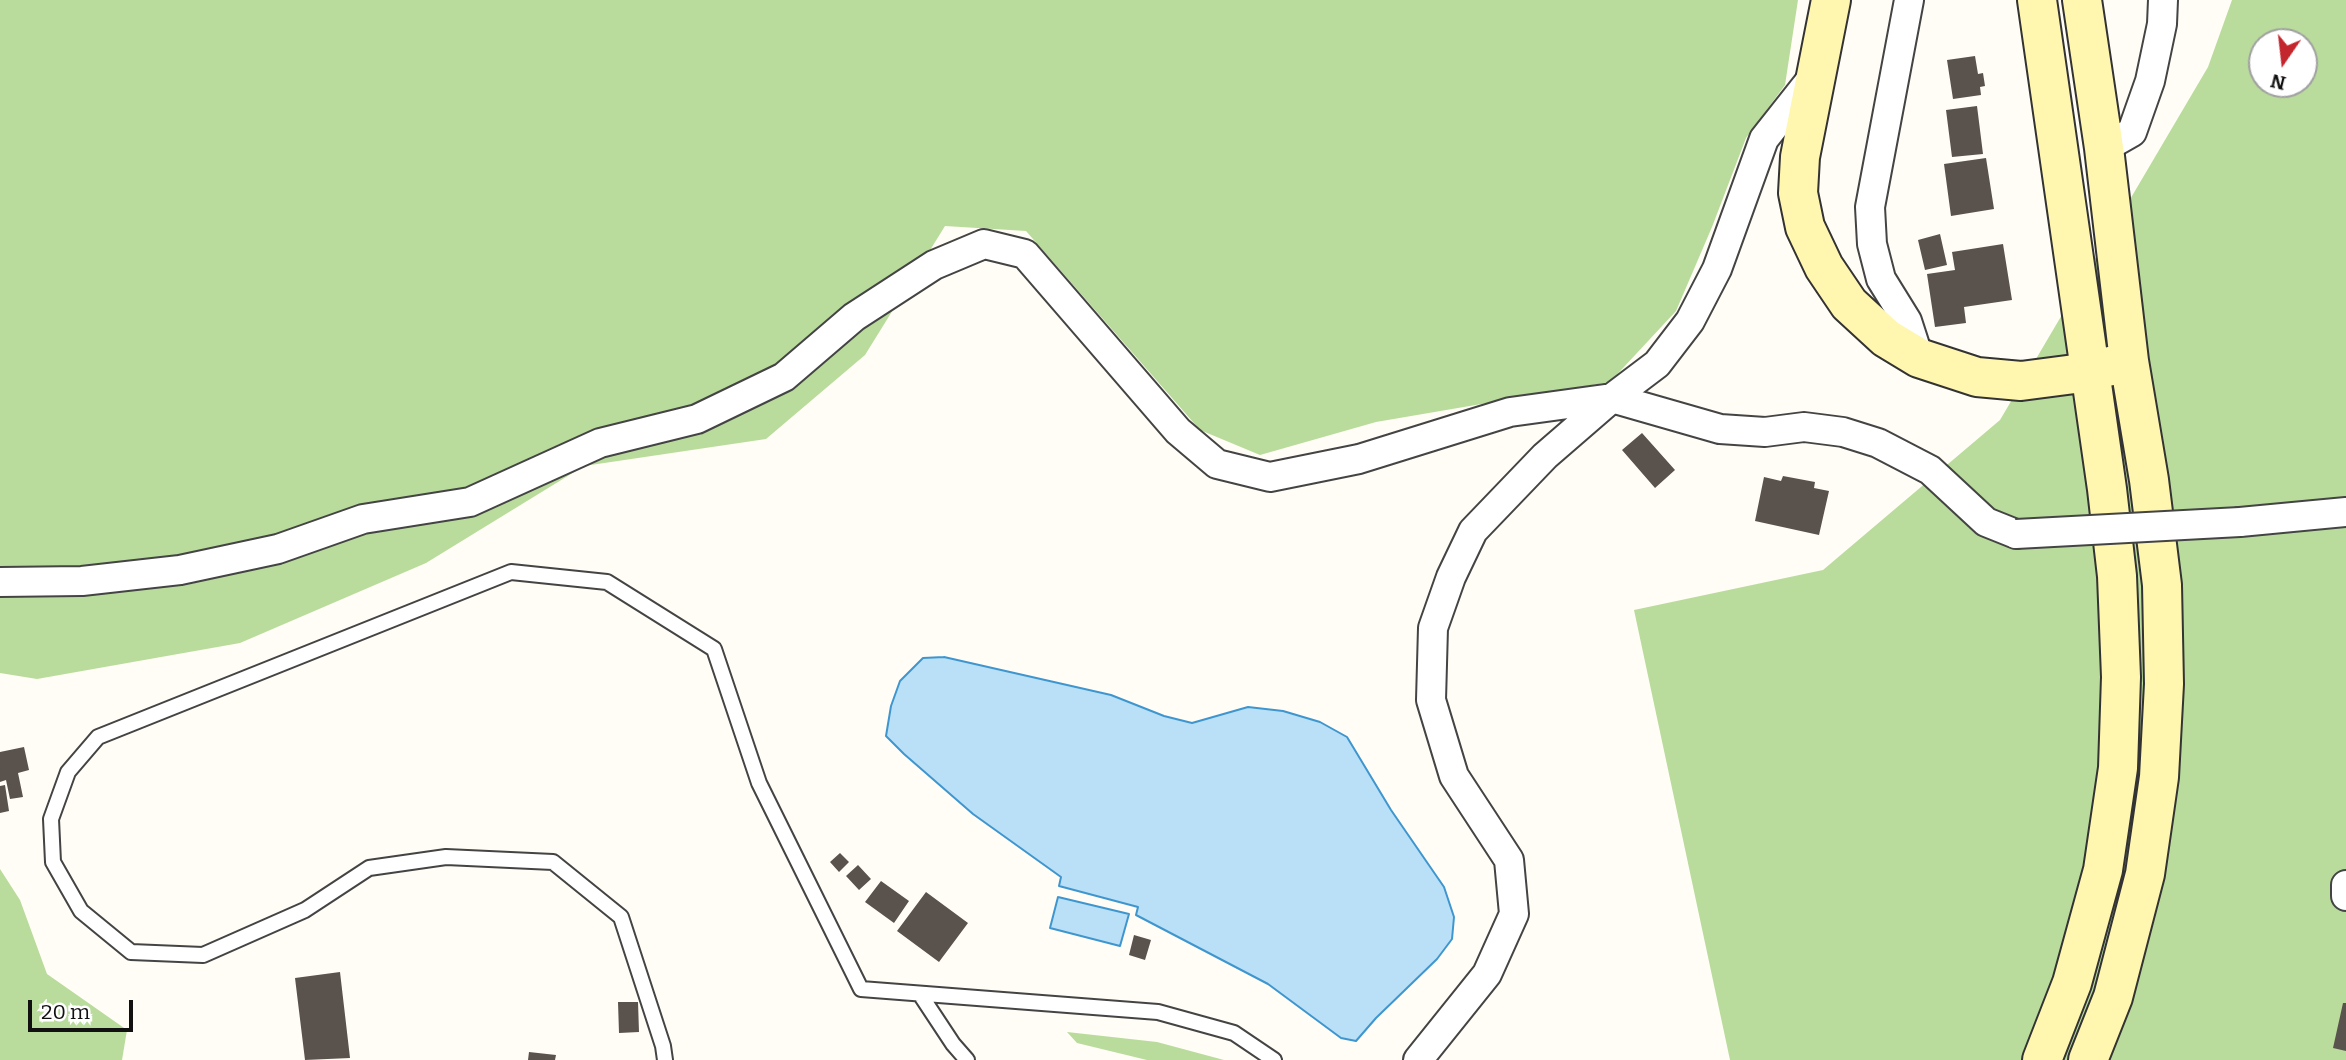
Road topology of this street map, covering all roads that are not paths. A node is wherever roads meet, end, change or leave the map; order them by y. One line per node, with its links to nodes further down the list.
1 (1831, 0): 6 (street)
2 (1909, 0): 8 (street)
3 (2037, 0): 10 (street)
4 (2082, 0): 7 (street)
5 (2163, 0): 7 (street)
6 (1816, 73): 8 (street); 11 (street)
7 (2104, 148): 9 (street)
8 (1919, 358): 10 (street)
9 (2129, 361): 10 (street); 22 (street)
10 (2090, 372): 21 (street)
11 (1612, 398): 12 (street, bridge); 13 (street); 20 (street)
12 (2346, 512)
13 (0, 582)
14 (2346, 885): 15 (street)
15 (2346, 896)
16 (919, 994): 17 (lane); 18 (lane); 19 (lane)
17 (665, 1060)
18 (967, 1060)
19 (1274, 1060)
20 (1418, 1060)
21 (2042, 1060)
22 (2088, 1060)

